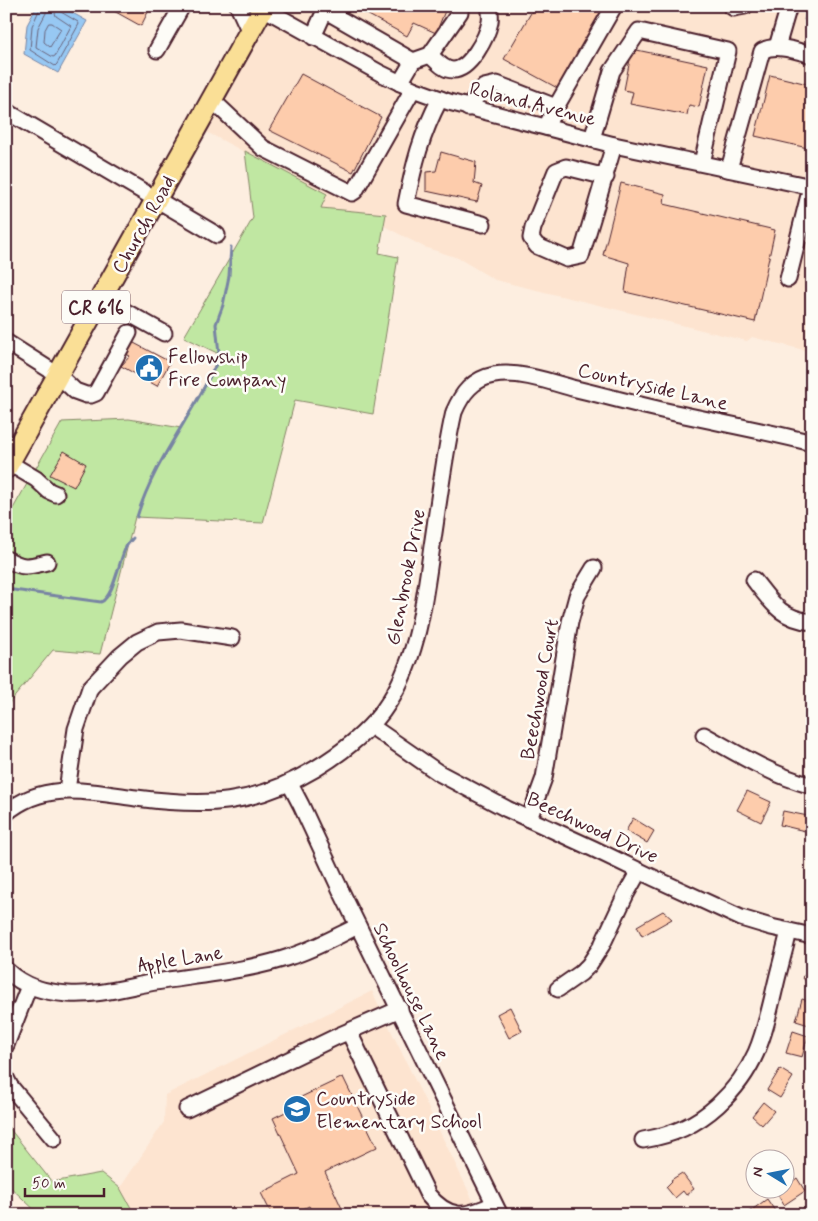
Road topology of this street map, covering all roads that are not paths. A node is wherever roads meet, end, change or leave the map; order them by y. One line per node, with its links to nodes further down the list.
1 (182, 6): 14 (street)
2 (238, 6): 11 (street)
3 (461, 6): 15 (street)
4 (490, 6): 15 (street)
5 (614, 6): 21 (street)
6 (730, 6): 7 (street)
7 (745, 6)
8 (789, 6): 13 (street)
9 (264, 7): 11 (main road, Church Road / CR 616); 12 (street, Roland Avenue)
10 (326, 9): 12 (street); 17 (street)
11 (250, 32): 20 (main road, Church Road / CR 616)
12 (313, 37): 18 (street, Roland Avenue)
13 (777, 47): 16 (street); 28 (street)
14 (158, 50)
15 (430, 55): 17 (street)
16 (812, 55)
17 (414, 61): 18 (street)
18 (406, 86): 19 (street, Roland Avenue); 20 (street)
19 (440, 99): 22 (street, Roland Avenue); 32 (street)
20 (212, 100): 31 (main road, Church Road / CR 616)
21 (556, 107): 22 (street); 24 (street)
22 (468, 108): 24 (street, Roland Avenue)
23 (6, 111): 31 (street)
24 (546, 127): 25 (street, Roland Avenue)
25 (592, 139): 26 (street, Roland Avenue); 27 (street)
26 (614, 144): 27 (street, Roland Avenue); 29 (street)
27 (702, 163): 28 (street, Roland Avenue)
28 (729, 169): 30 (street, Roland Avenue)
29 (606, 177): 29 (street)
30 (811, 187): 34 (street)
31 (157, 199): 33 (street); 35 (main road, Church Road / CR 616)
32 (483, 224)
33 (217, 235)
34 (788, 279)
35 (101, 298): 37 (street); 39 (main road, Church Road / CR 616)
36 (129, 333): 39 (street)
37 (164, 333)
38 (6, 342): 39 (street)
39 (58, 375): 42 (main road, Church Road / CR 616)
40 (484, 377): 41 (street, Countryside Lane); 50 (street, Glenbrook Drive)
41 (812, 443)
42 (8, 465): 43 (street)
43 (56, 494)
44 (6, 559): 45 (street)
45 (47, 562)
46 (594, 568): 56 (street, Beechwood Court)
47 (754, 580): 48 (street)
48 (812, 622)
49 (232, 638): 54 (street)
50 (371, 726): 52 (street, Glenbrook Drive); 56 (street, Beechwood Drive)
51 (704, 735): 53 (street)
52 (290, 784): 54 (street, Glenbrook Drive); 58 (street, Schoolhouse Lane)
53 (812, 786)
54 (67, 790): 55 (street, Glenbrook Drive)
55 (6, 813)
56 (529, 819): 57 (street, Beechwood Drive)
57 (639, 871): 59 (street, Beechwood Drive); 63 (street)
58 (358, 926): 62 (street, Apple Lane); 64 (street, Schoolhouse Lane)
59 (789, 931): 60 (street, Beechwood Drive); 70 (street)
60 (812, 936)
61 (6, 970): 62 (street, Apple Lane)
62 (29, 986): 66 (street)
63 (558, 989)
64 (400, 1009): 65 (street); 71 (street, Schoolhouse Lane)
65 (348, 1032): 68 (street); 71 (street)
66 (6, 1045)
67 (6, 1078): 69 (street)
68 (187, 1109)
69 (54, 1139)
70 (644, 1140)
71 (497, 1209)

